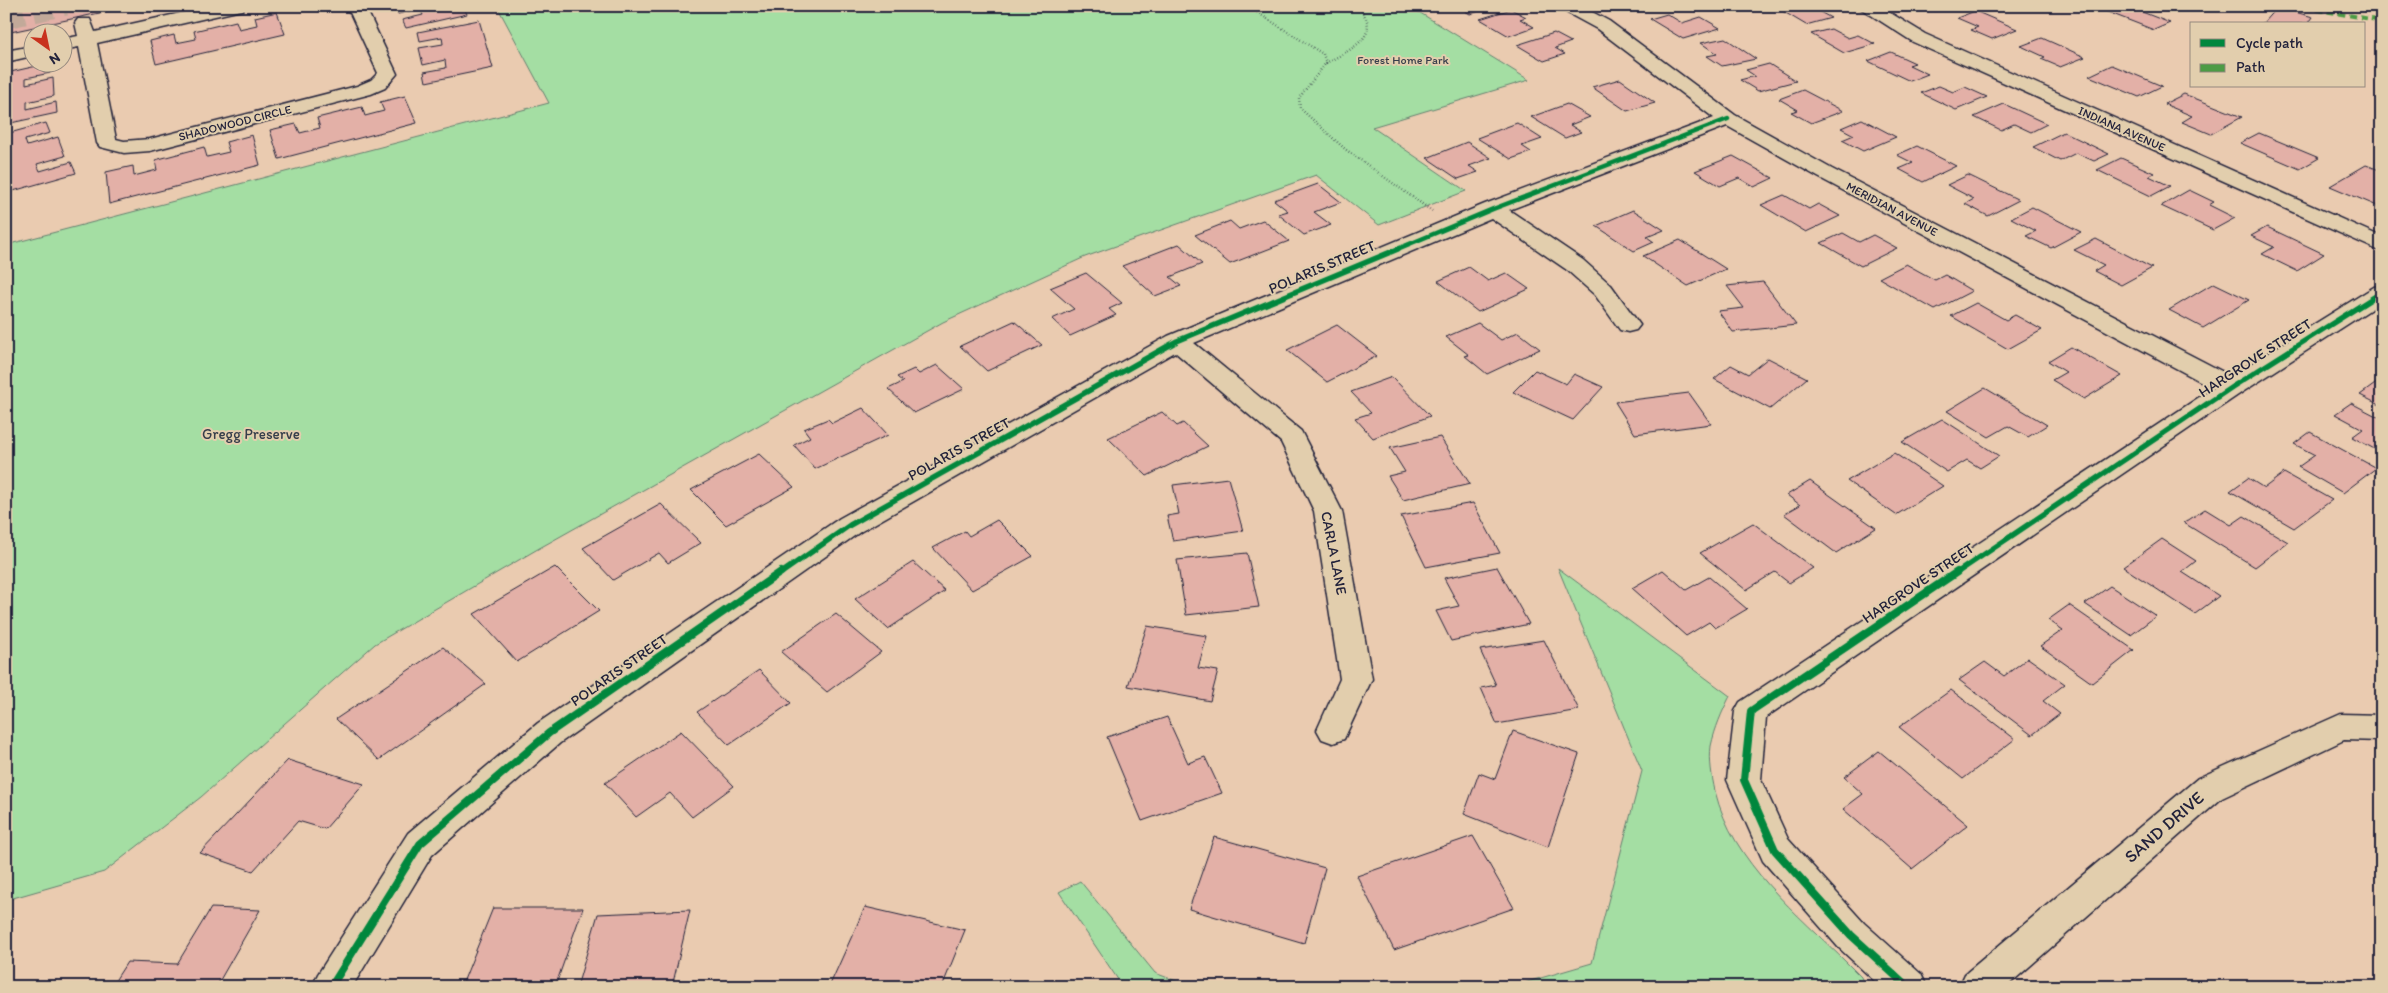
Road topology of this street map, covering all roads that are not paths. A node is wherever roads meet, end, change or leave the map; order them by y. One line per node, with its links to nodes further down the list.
1 (237, 6): 5 (street)
2 (356, 6): 5 (street, SHADOWOOD CIRCLE)
3 (1568, 6): 9 (street, MERIDIAN AVENUE)
4 (1866, 6): 11 (street, INDIANA AVENUE)
5 (85, 31): 6 (street)
6 (72, 39)
7 (22, 53): 8 (street)
8 (6, 57)
9 (1728, 119): 10 (street, POLARIS STREET); 15 (street, MERIDIAN AVENUE)
10 (1494, 209): 13 (street); 14 (street, POLARIS STREET)
11 (2382, 245)
12 (2382, 292): 15 (street, HARGROVE STREET)
13 (1628, 326)
14 (1177, 341): 17 (street, CARLA LANE); 18 (street, POLARIS STREET)
15 (2232, 387): 19 (street, HARGROVE STREET)
16 (2382, 728): 20 (street, SAND DRIVE)
17 (1333, 730)
18 (331, 987)
19 (1908, 987)
20 (1978, 987)

